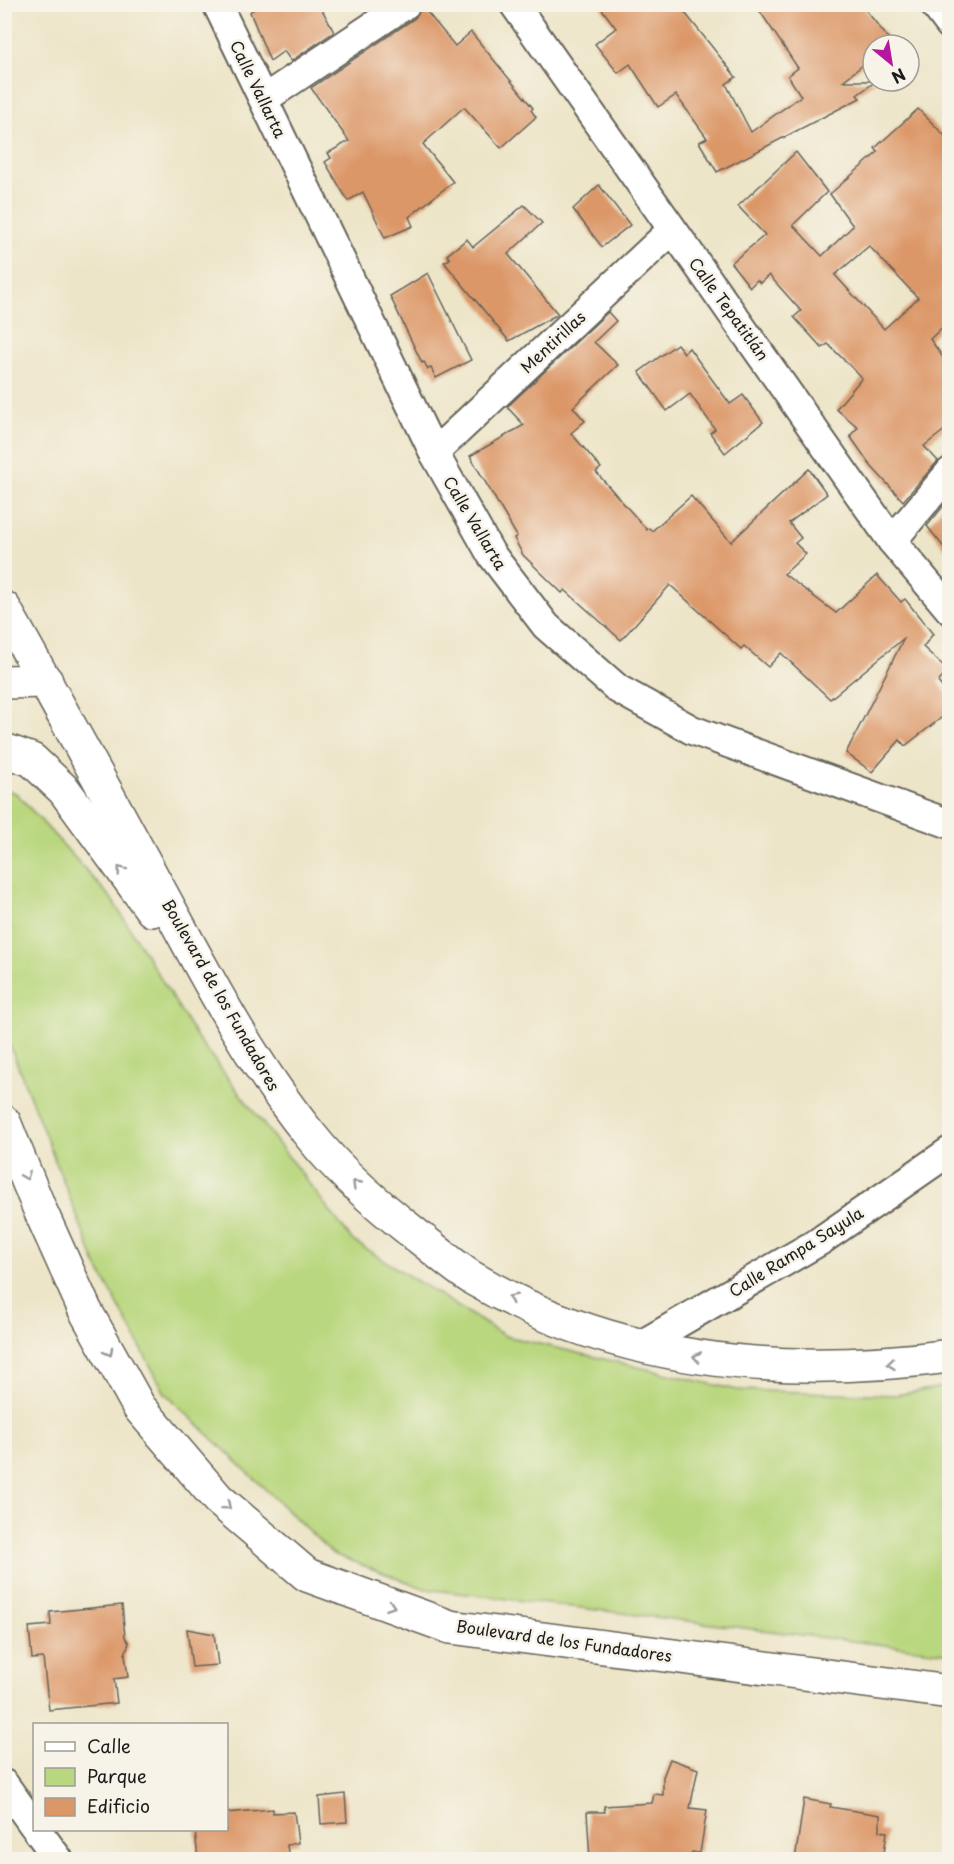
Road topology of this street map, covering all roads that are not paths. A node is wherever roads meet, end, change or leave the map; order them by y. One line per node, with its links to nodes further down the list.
1 (218, 4): 6 (street, Calle Vallarta)
2 (406, 4): 6 (street)
3 (514, 4): 7 (street, Calle Tepatitlán)
4 (934, 4): 5 (street)
5 (950, 25)
6 (264, 99): 8 (street, Calle Vallarta)
7 (672, 230): 8 (street, Mentirillas); 10 (street, Calle Tepatitlán)
8 (434, 453): 16 (street, Calle Vallarta)
9 (950, 472): 10 (street)
10 (892, 540): 12 (street, Calle Tepatitlán)
11 (4, 608): 13 (main road, Boulevard de los Fundadores)
12 (950, 610)
13 (46, 681): 14 (main road); 17 (main road, Boulevard de los Fundadores)
14 (4, 682)
15 (4, 750): 17 (main road, one-way to 15)
16 (950, 824)
17 (189, 944): 20 (main road, Boulevard de los Fundadores, one-way to 17)
18 (4, 1122): 22 (main road, Boulevard de los Fundadores, one-way to 22)
19 (950, 1151): 20 (street, Calle Rampa Sayula)
20 (639, 1346): 21 (main road, Boulevard de los Fundadores, one-way to 20)
21 (950, 1356)
22 (950, 1692)
23 (4, 1784): 24 (street)
24 (33, 1825)
25 (38, 1831): 26 (street)
26 (59, 1860)

